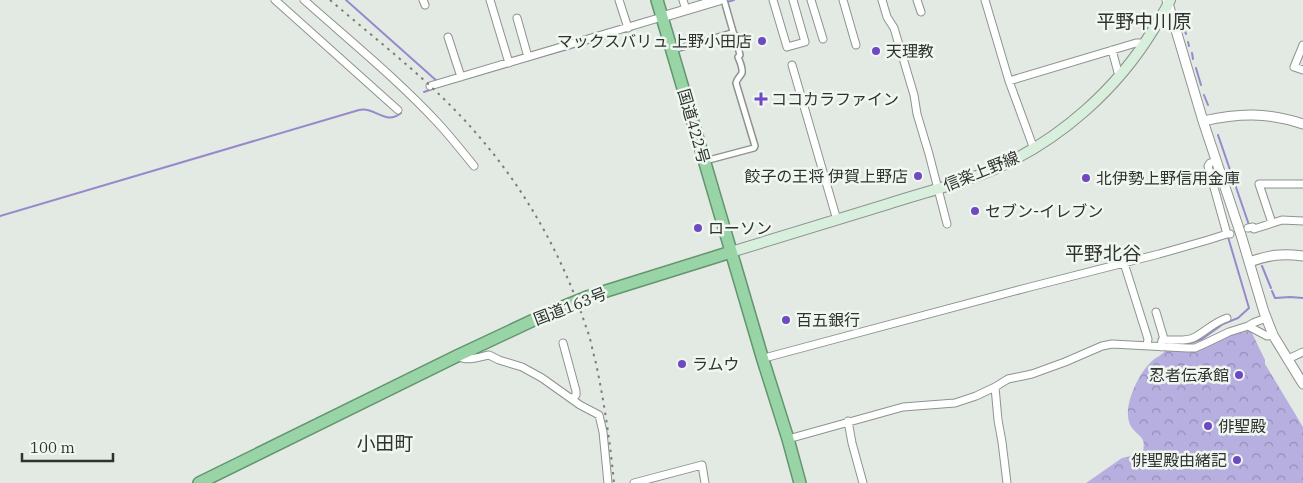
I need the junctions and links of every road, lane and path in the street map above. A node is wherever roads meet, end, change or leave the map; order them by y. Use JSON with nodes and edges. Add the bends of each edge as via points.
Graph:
{"nodes":[{"id":1,"x":275,"y":0,"type":"edge"},
{"id":2,"x":304,"y":0,"type":"edge"},
{"id":3,"x":490,"y":0,"type":"edge"},
{"id":4,"x":619,"y":0,"type":"edge"},
{"id":5,"x":657,"y":0,"type":"edge"},
{"id":6,"x":683,"y":0,"type":"edge"},
{"id":7,"x":719,"y":0,"type":"edge"},
{"id":8,"x":724,"y":0,"type":"edge"},
{"id":9,"x":773,"y":0,"type":"edge"},
{"id":10,"x":793,"y":0,"type":"edge"},
{"id":11,"x":811,"y":0,"type":"edge"},
{"id":12,"x":842,"y":0,"type":"edge"},
{"id":13,"x":882,"y":0,"type":"edge"},
{"id":14,"x":917,"y":0,"type":"edge"},
{"id":15,"x":985,"y":0,"type":"edge"},
{"id":16,"x":1168,"y":2,"type":"edge"},
{"id":17,"x":686,"y":10,"type":"junction"},
{"id":18,"x":920,"y":12,"type":"dead end"},
{"id":19,"x":662,"y":17,"type":"junction"},
{"id":20,"x":517,"y":18,"type":"dead end"},
{"id":21,"x":628,"y":28,"type":"junction"},
{"id":22,"x":734,"y":35,"type":"junction"},
{"id":23,"x":448,"y":37,"type":"dead end"},
{"id":24,"x":823,"y":39,"type":"dead end"},
{"id":25,"x":1145,"y":43,"type":"junction"},
{"id":26,"x":856,"y":45,"type":"dead end"},
{"id":27,"x":1303,"y":45,"type":"edge"},
{"id":28,"x":672,"y":50,"type":"junction"},
{"id":29,"x":1112,"y":50,"type":"junction"},
{"id":30,"x":528,"y":57,"type":"junction"},
{"id":31,"x":509,"y":63,"type":"junction"},
{"id":32,"x":792,"y":65,"type":"dead end"},
{"id":33,"x":1303,"y":70,"type":"edge"},
{"id":34,"x":1119,"y":76,"type":"junction"},
{"id":35,"x":461,"y":77,"type":"junction"},
{"id":36,"x":1009,"y":80,"type":"junction"},
{"id":37,"x":436,"y":84,"type":"dead end"},
{"id":38,"x":398,"y":110,"type":"dead end"},
{"id":39,"x":1203,"y":121,"type":"junction"},
{"id":40,"x":1303,"y":124,"type":"edge"},
{"id":41,"x":1034,"y":149,"type":"junction"},
{"id":42,"x":705,"y":161,"type":"junction"},
{"id":43,"x":1216,"y":161,"type":"junction"},
{"id":44,"x":474,"y":166,"type":"dead end"},
{"id":45,"x":1303,"y":184,"type":"edge"},
{"id":46,"x":938,"y":188,"type":"junction"},
{"id":47,"x":837,"y":220,"type":"junction"},
{"id":48,"x":1303,"y":220,"type":"edge"},
{"id":49,"x":1272,"y":223,"type":"junction"},
{"id":50,"x":947,"y":224,"type":"dead end"},
{"id":51,"x":1248,"y":228,"type":"dead end"},
{"id":52,"x":731,"y":252,"type":"junction"},
{"id":53,"x":1303,"y":256,"type":"edge"},
{"id":54,"x":1249,"y":262,"type":"junction"},
{"id":55,"x":1124,"y":263,"type":"junction"},
{"id":56,"x":1156,"y":312,"type":"dead end"},
{"id":57,"x":1227,"y":318,"type":"dead end"},
{"id":58,"x":1266,"y":318,"type":"junction"},
{"id":59,"x":1248,"y":326,"type":"junction"},
{"id":60,"x":1273,"y":335,"type":"junction"},
{"id":61,"x":563,"y":343,"type":"dead end"},
{"id":62,"x":1163,"y":343,"type":"junction"},
{"id":63,"x":1147,"y":345,"type":"junction"},
{"id":64,"x":1303,"y":352,"type":"edge"},
{"id":65,"x":457,"y":356,"type":"junction"},
{"id":66,"x":1288,"y":359,"type":"junction"},
{"id":67,"x":763,"y":360,"type":"junction"},
{"id":68,"x":1303,"y":384,"type":"edge"},
{"id":69,"x":995,"y":387,"type":"junction"},
{"id":70,"x":572,"y":399,"type":"junction"},
{"id":71,"x":848,"y":422,"type":"junction"},
{"id":72,"x":788,"y":439,"type":"junction"},
{"id":73,"x":199,"y":483,"type":"edge"},
{"id":74,"x":608,"y":483,"type":"edge"},
{"id":75,"x":634,"y":483,"type":"edge"},
{"id":76,"x":705,"y":483,"type":"edge"},
{"id":77,"x":800,"y":483,"type":"edge"},
{"id":78,"x":863,"y":483,"type":"edge"},
{"id":79,"x":1007,"y":483,"type":"edge"}],
"edges":[{"from":1,"to":38,"type":"street"},
{"from":2,"to":44,"type":"street","via":[[419,104]]},
{"from":3,"to":31,"type":"street"},
{"from":4,"to":21,"type":"street"},
{"from":5,"to":19,"type":"highway","name":"国道422号"},
{"from":6,"to":17,"type":"street"},
{"from":7,"to":17,"type":"street"},
{"from":8,"to":22,"type":"street"},
{"from":9,"to":10,"type":"street","via":[[787,47],[805,42]]},
{"from":11,"to":24,"type":"street"},
{"from":12,"to":26,"type":"street"},
{"from":13,"to":46,"type":"street","via":[[909,78]]},
{"from":14,"to":18,"type":"street"},
{"from":15,"to":36,"type":"street"},
{"from":16,"to":25,"type":"main road","name":"信楽上野線"},
{"from":16,"to":39,"type":"street"},
{"from":17,"to":19,"type":"street"},
{"from":19,"to":21,"type":"street"},
{"from":19,"to":28,"type":"highway","name":"国道422号"},
{"from":20,"to":30,"type":"street"},
{"from":21,"to":30,"type":"street"},
{"from":22,"to":28,"type":"street"},
{"from":22,"to":42,"type":"street","via":[[742,70],[736,83],[755,146]]},
{"from":23,"to":35,"type":"street"},
{"from":25,"to":29,"type":"street"},
{"from":25,"to":34,"type":"main road","name":"信楽上野線"},
{"from":27,"to":33,"type":"street","via":[[1294,67]]},
{"from":28,"to":42,"type":"highway","name":"国道422号"},
{"from":29,"to":34,"type":"street"},
{"from":29,"to":36,"type":"street"},
{"from":30,"to":31,"type":"street"},
{"from":31,"to":35,"type":"street"},
{"from":32,"to":47,"type":"street"},
{"from":34,"to":41,"type":"main road","name":"信楽上野線","via":[[1086,110]]},
{"from":35,"to":37,"type":"street"},
{"from":36,"to":41,"type":"street"},
{"from":39,"to":40,"type":"street","via":[[1228,115],[1259,115]]},
{"from":39,"to":43,"type":"street"},
{"from":41,"to":46,"type":"main road","name":"信楽上野線","via":[[1000,167]]},
{"from":42,"to":52,"type":"highway","name":"国道422号"},
{"from":43,"to":54,"type":"street"},
{"from":43,"to":55,"type":"street","via":[[1208,166],[1227,234]]},
{"from":45,"to":49,"type":"street","via":[[1258,184]]},
{"from":46,"to":47,"type":"main road","name":"信楽上野線"},
{"from":46,"to":50,"type":"street"},
{"from":47,"to":52,"type":"main road","name":"信楽上野線"},
{"from":48,"to":49,"type":"street"},
{"from":49,"to":51,"type":"street"},
{"from":52,"to":65,"type":"highway","name":"国道163号","bridge":true,"via":[[588,297]]},
{"from":52,"to":67,"type":"highway"},
{"from":53,"to":54,"type":"street","via":[[1286,254]]},
{"from":54,"to":58,"type":"street"},
{"from":55,"to":63,"type":"street","via":[[1148,339]]},
{"from":55,"to":67,"type":"street"},
{"from":56,"to":62,"type":"street"},
{"from":57,"to":62,"type":"street","via":[[1193,338]]},
{"from":58,"to":59,"type":"street"},
{"from":58,"to":60,"type":"street"},
{"from":59,"to":60,"type":"street","via":[[1267,336]]},
{"from":59,"to":62,"type":"street","via":[[1194,348]]},
{"from":60,"to":66,"type":"street"},
{"from":61,"to":70,"type":"street","via":[[576,391]]},
{"from":62,"to":63,"type":"street"},
{"from":63,"to":69,"type":"street","via":[[1118,343],[1102,346],[1032,374],[1008,379]]},
{"from":64,"to":66,"type":"street"},
{"from":65,"to":70,"type":"street","via":[[472,358],[489,354],[542,378]]},
{"from":65,"to":73,"type":"highway","name":"国道163号"},
{"from":66,"to":68,"type":"street"},
{"from":67,"to":72,"type":"highway"},
{"from":69,"to":71,"type":"street","via":[[955,403],[903,407]]},
{"from":69,"to":79,"type":"street"},
{"from":70,"to":74,"type":"street","via":[[599,415]]},
{"from":71,"to":72,"type":"street"},
{"from":71,"to":78,"type":"street"},
{"from":72,"to":77,"type":"highway"},
{"from":75,"to":76,"type":"street","via":[[702,465]]}]}
